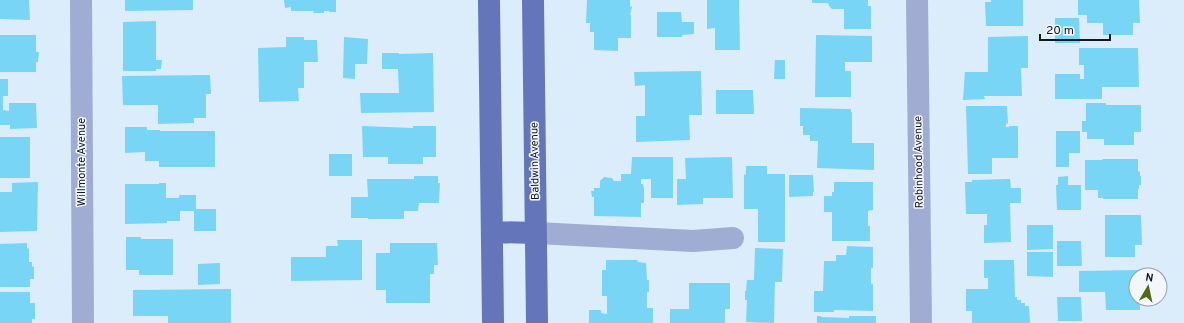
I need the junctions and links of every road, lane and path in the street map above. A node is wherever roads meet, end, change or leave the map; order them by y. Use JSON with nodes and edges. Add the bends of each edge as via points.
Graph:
{"nodes":[{"id":1,"x":81,"y":0,"type":"edge"},
{"id":2,"x":489,"y":0,"type":"edge"},
{"id":3,"x":533,"y":0,"type":"edge"},
{"id":4,"x":917,"y":0,"type":"edge"},
{"id":5,"x":492,"y":232,"type":"junction"},
{"id":6,"x":536,"y":233,"type":"junction"},
{"id":7,"x":733,"y":238,"type":"dead end"},
{"id":8,"x":83,"y":323,"type":"edge"},
{"id":9,"x":493,"y":323,"type":"edge"},
{"id":10,"x":537,"y":323,"type":"edge"},
{"id":11,"x":921,"y":323,"type":"edge"}],
"edges":[{"from":1,"to":8,"type":"street","name":"Willmonte Avenue"},
{"from":2,"to":5,"type":"main road"},
{"from":3,"to":6,"type":"main road","name":"Baldwin Avenue"},
{"from":4,"to":11,"type":"street","name":"Robinhood Avenue"},
{"from":5,"to":6,"type":"main road"},
{"from":5,"to":9,"type":"main road"},
{"from":6,"to":7,"type":"street","via":[[693,241]]},
{"from":6,"to":10,"type":"main road","name":"Baldwin Avenue"}]}
